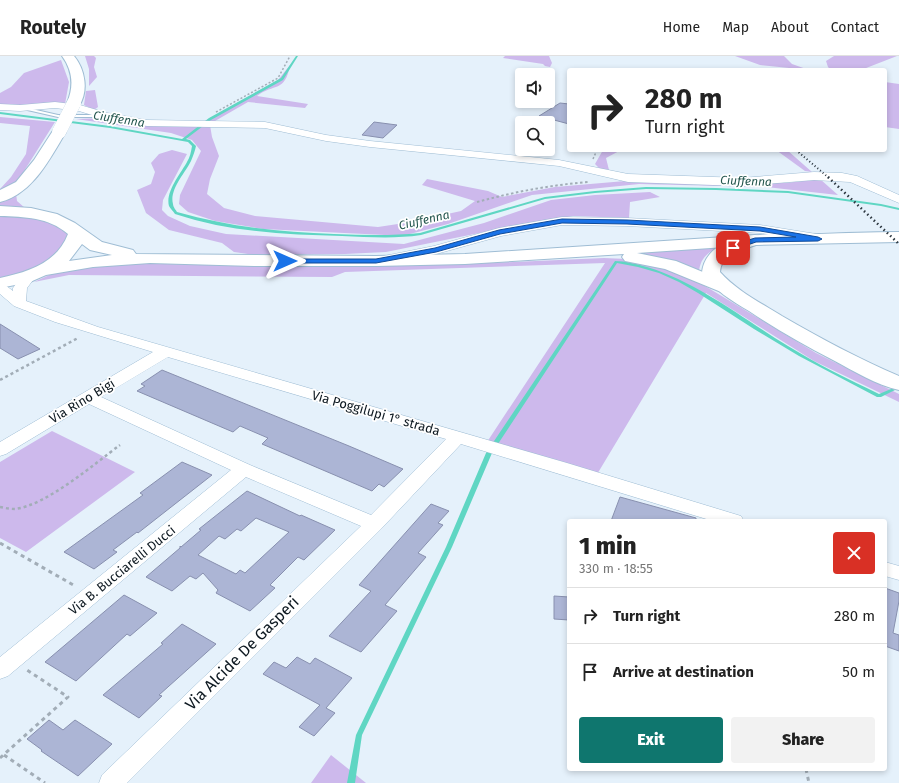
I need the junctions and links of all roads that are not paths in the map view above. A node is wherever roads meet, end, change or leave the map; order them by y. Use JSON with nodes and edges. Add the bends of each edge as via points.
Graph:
{"nodes":[{"id":1,"x":68,"y":56,"type":"edge"},
{"id":2,"x":0,"y":108,"type":"edge"},
{"id":3,"x":21,"y":185,"type":"junction"},
{"id":4,"x":0,"y":197,"type":"edge"},
{"id":5,"x":899,"y":198,"type":"edge"},
{"id":6,"x":0,"y":211,"type":"edge"},
{"id":7,"x":46,"y":215,"type":"junction"},
{"id":8,"x":77,"y":233,"type":"junction"},
{"id":9,"x":899,"y":237,"type":"edge"},
{"id":10,"x":818,"y":239,"type":"junction"},
{"id":11,"x":755,"y":240,"type":"junction"},
{"id":12,"x":576,"y":252,"type":"junction"},
{"id":13,"x":150,"y":258,"type":"junction"},
{"id":14,"x":376,"y":261,"type":"junction"},
{"id":15,"x":46,"y":270,"type":"junction"},
{"id":16,"x":29,"y":276,"type":"junction"},
{"id":17,"x":0,"y":283,"type":"edge"},
{"id":18,"x":0,"y":288,"type":"edge"},
{"id":19,"x":726,"y":288,"type":"junction"},
{"id":20,"x":19,"y":303,"type":"junction"},
{"id":21,"x":165,"y":352,"type":"junction"},
{"id":22,"x":899,"y":384,"type":"edge"},
{"id":23,"x":88,"y":397,"type":"junction"},
{"id":24,"x":458,"y":437,"type":"junction"},
{"id":25,"x":0,"y":450,"type":"edge"},
{"id":26,"x":244,"y":469,"type":"junction"},
{"id":27,"x":727,"y":519,"type":"edge"},
{"id":28,"x":374,"y":524,"type":"junction"},
{"id":29,"x":887,"y":569,"type":"edge"},
{"id":30,"x":899,"y":573,"type":"edge"},
{"id":31,"x":6,"y":666,"type":"edge"},
{"id":32,"x":110,"y":783,"type":"edge"}],
"edges":[{"from":1,"to":3,"type":"main road","bridge":true,"via":[[76,66],[78,74],[78,90],[74,103],[40,162]]},
{"from":2,"to":5,"type":"street","via":[[55,105],[147,123],[265,125],[370,144],[559,163],[628,178],[742,182],[814,176],[842,177]]},
{"from":3,"to":4,"type":"main road"},
{"from":3,"to":7,"type":"main road","via":[[22,198]]},
{"from":6,"to":7,"type":"main road"},
{"from":7,"to":8,"type":"main road","via":[[61,220]]},
{"from":8,"to":13,"type":"main road","via":[[96,246]]},
{"from":8,"to":15,"type":"main road","via":[[70,249]]},
{"from":9,"to":10,"type":"main road"},
{"from":10,"to":11,"type":"main road"},
{"from":10,"to":14,"type":"street","via":[[760,229],[562,221],[499,232],[436,250]]},
{"from":11,"to":12,"type":"main road"},
{"from":11,"to":19,"type":"main road","via":[[721,253],[714,259],[710,266],[711,273]]},
{"from":12,"to":14,"type":"main road","via":[[465,259]]},
{"from":12,"to":19,"type":"main road","via":[[626,256],[670,265]]},
{"from":13,"to":14,"type":"main road"},
{"from":13,"to":15,"type":"main road","via":[[93,262]]},
{"from":15,"to":16,"type":"main road"},
{"from":16,"to":17,"type":"main road"},
{"from":16,"to":20,"type":"street","via":[[20,288]]},
{"from":18,"to":20,"type":"street","name":"Via Poggilupi 1° strada"},
{"from":19,"to":22,"type":"main road","via":[[817,344]]},
{"from":20,"to":21,"type":"street","name":"Via Poggilupi 1° strada","via":[[60,320]]},
{"from":21,"to":23,"type":"street","name":"Via Rino Bigi"},
{"from":21,"to":24,"type":"street","name":"Via Poggilupi 1° strada"},
{"from":23,"to":25,"type":"street","name":"Via Rino Bigi"},
{"from":23,"to":26,"type":"street"},
{"from":24,"to":27,"type":"street","name":"Via Poggilupi 1° strada"},
{"from":24,"to":28,"type":"street","name":"Via Alcide De Gasperi"},
{"from":26,"to":28,"type":"street"},
{"from":26,"to":31,"type":"street","name":"Via B. Bucciarelli Ducci"},
{"from":28,"to":32,"type":"street","name":"Via Alcide De Gasperi"},
{"from":29,"to":30,"type":"street"}]}
